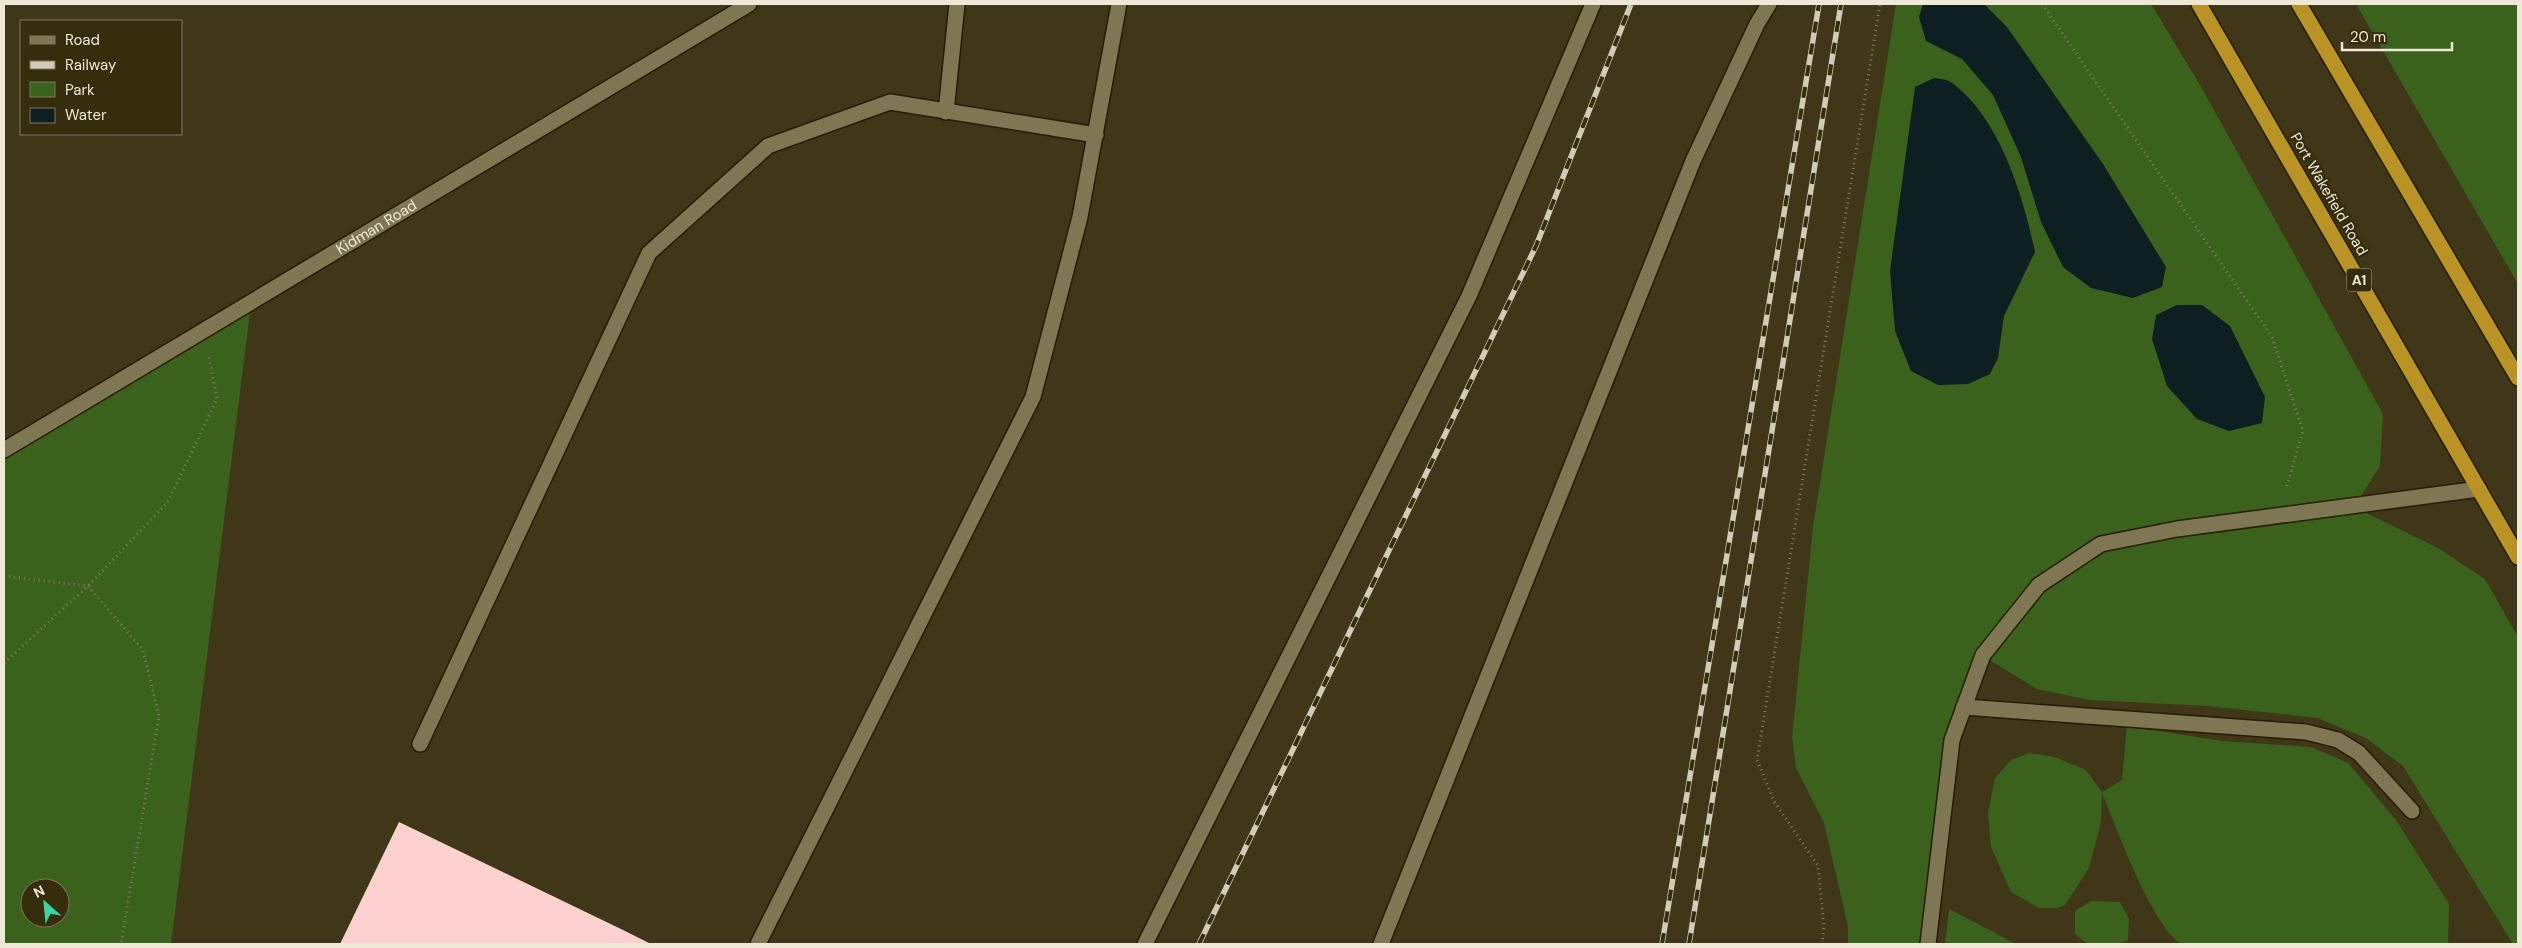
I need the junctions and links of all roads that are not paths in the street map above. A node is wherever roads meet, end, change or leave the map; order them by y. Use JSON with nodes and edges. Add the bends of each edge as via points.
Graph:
{"nodes":[{"id":1,"x":749,"y":4,"type":"edge"},
{"id":2,"x":957,"y":4,"type":"edge"},
{"id":3,"x":1119,"y":4,"type":"edge"},
{"id":4,"x":1593,"y":4,"type":"edge"},
{"id":5,"x":1769,"y":4,"type":"edge"},
{"id":6,"x":2199,"y":4,"type":"edge"},
{"id":7,"x":2299,"y":4,"type":"edge"},
{"id":8,"x":946,"y":112,"type":"junction"},
{"id":9,"x":1096,"y":135,"type":"junction"},
{"id":10,"x":2518,"y":378,"type":"edge"},
{"id":11,"x":4,"y":450,"type":"edge"},
{"id":12,"x":2479,"y":489,"type":"junction"},
{"id":13,"x":2518,"y":557,"type":"edge"},
{"id":14,"x":1964,"y":707,"type":"junction"},
{"id":15,"x":420,"y":744,"type":"dead end"},
{"id":16,"x":2412,"y":811,"type":"dead end"},
{"id":17,"x":758,"y":944,"type":"edge"},
{"id":18,"x":1145,"y":944,"type":"edge"},
{"id":19,"x":1381,"y":944,"type":"edge"},
{"id":20,"x":1928,"y":944,"type":"edge"}],
"edges":[{"from":1,"to":11,"type":"street","name":"Kidman Road"},
{"from":2,"to":8,"type":"street"},
{"from":3,"to":9,"type":"street"},
{"from":4,"to":18,"type":"street","via":[[1469,296]]},
{"from":5,"to":19,"type":"street","via":[[1693,161]]},
{"from":6,"to":12,"type":"highway","name":"Port Wakefield Road","number":"A1"},
{"from":7,"to":10,"type":"highway"},
{"from":8,"to":9,"type":"street"},
{"from":8,"to":15,"type":"street","via":[[890,102],[768,146],[649,253]]},
{"from":9,"to":17,"type":"street","via":[[1080,217],[1033,397]]},
{"from":12,"to":13,"type":"highway","name":"Port Wakefield Road","number":"A1"},
{"from":12,"to":14,"type":"street","via":[[2177,529],[2101,544],[2039,585],[1983,655]]},
{"from":14,"to":16,"type":"street","via":[[2306,732],[2338,740],[2360,753]]},
{"from":14,"to":20,"type":"street","via":[[1952,740]]}]}
